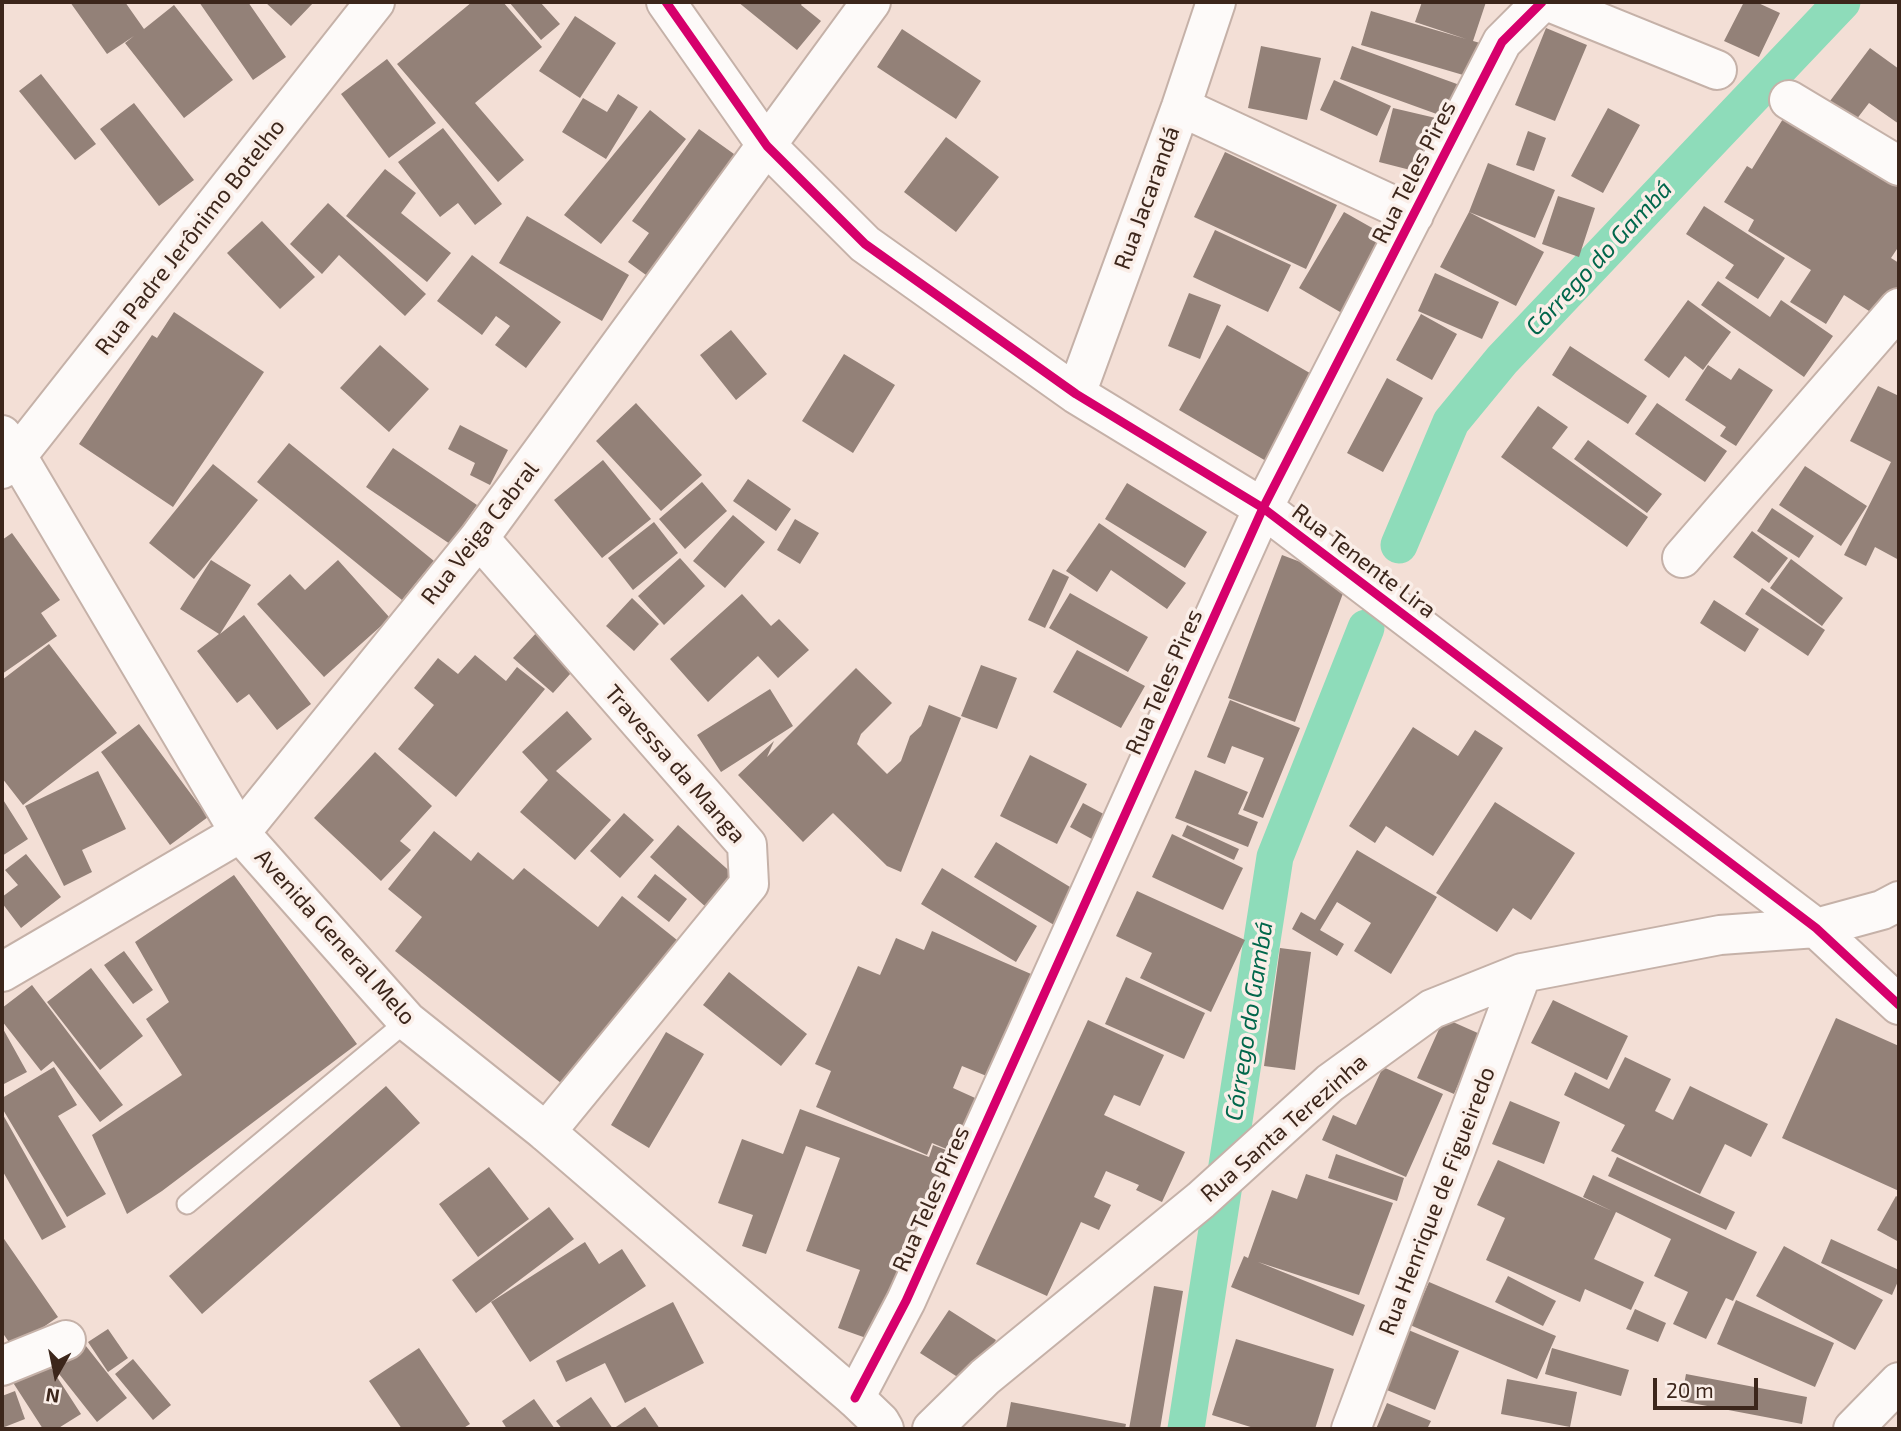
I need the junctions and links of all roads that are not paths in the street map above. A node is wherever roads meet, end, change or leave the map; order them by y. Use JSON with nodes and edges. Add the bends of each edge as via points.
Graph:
{"nodes":[{"id":1,"x":375,"y":2,"type":"edge"},
{"id":2,"x":666,"y":2,"type":"edge"},
{"id":3,"x":871,"y":2,"type":"edge"},
{"id":4,"x":1216,"y":2,"type":"edge"},
{"id":5,"x":1542,"y":2,"type":"edge"},
{"id":6,"x":1549,"y":2,"type":"edge"},
{"id":7,"x":1717,"y":69,"type":"dead end"},
{"id":8,"x":1789,"y":100,"type":"dead end"},
{"id":9,"x":1181,"y":107,"type":"junction"},
{"id":10,"x":767,"y":146,"type":"junction"},
{"id":11,"x":1899,"y":166,"type":"edge"},
{"id":12,"x":1414,"y":215,"type":"junction"},
{"id":13,"x":1899,"y":308,"type":"edge"},
{"id":14,"x":1076,"y":394,"type":"junction"},
{"id":15,"x":7,"y":453,"type":"edge"},
{"id":16,"x":1263,"y":508,"type":"junction"},
{"id":17,"x":480,"y":538,"type":"junction"},
{"id":18,"x":1682,"y":558,"type":"dead end"},
{"id":19,"x":240,"y":833,"type":"junction"},
{"id":20,"x":1899,"y":901,"type":"edge"},
{"id":21,"x":1816,"y":928,"type":"junction"},
{"id":22,"x":2,"y":972,"type":"edge"},
{"id":23,"x":1522,"y":973,"type":"junction"},
{"id":24,"x":1899,"y":1004,"type":"edge"},
{"id":25,"x":407,"y":1021,"type":"junction"},
{"id":26,"x":547,"y":1132,"type":"junction"},
{"id":27,"x":187,"y":1204,"type":"dead end"},
{"id":28,"x":66,"y":1340,"type":"dead end"},
{"id":29,"x":2,"y":1366,"type":"edge"},
{"id":30,"x":1899,"y":1382,"type":"edge"},
{"id":31,"x":881,"y":1419,"type":"edge"},
{"id":32,"x":932,"y":1429,"type":"edge"},
{"id":33,"x":1351,"y":1429,"type":"edge"},
{"id":34,"x":1853,"y":1429,"type":"edge"}],
"edges":[{"from":1,"to":15,"type":"street","name":"Rua Padre Jerônimo Botelho"},
{"from":2,"to":10,"type":"street","name":"Rua Tenente Lira"},
{"from":3,"to":10,"type":"street","name":"Rua Veiga Cabral"},
{"from":4,"to":9,"type":"street","name":"Rua Jacarandá"},
{"from":5,"to":12,"type":"street","name":"Rua Teles Pires","via":[[1502,43]]},
{"from":6,"to":7,"type":"street"},
{"from":8,"to":11,"type":"street"},
{"from":9,"to":12,"type":"street"},
{"from":9,"to":14,"type":"street","name":"Rua Jacarandá"},
{"from":10,"to":14,"type":"street","name":"Rua Tenente Lira","via":[[865,244]]},
{"from":10,"to":17,"type":"street","name":"Rua Veiga Cabral"},
{"from":12,"to":16,"type":"street","name":"Rua Teles Pires"},
{"from":13,"to":18,"type":"street"},
{"from":14,"to":16,"type":"street","name":"Rua Tenente Lira"},
{"from":15,"to":19,"type":"street","name":"Avenida General Melo"},
{"from":16,"to":21,"type":"street","name":"Rua Tenente Lira"},
{"from":16,"to":31,"type":"street","name":"Rua Teles Pires","via":[[906,1301]]},
{"from":17,"to":19,"type":"street","name":"Rua Veiga Cabral"},
{"from":17,"to":26,"type":"street","name":"Travessa da Manga","via":[[747,845],[748,884]]},
{"from":19,"to":22,"type":"street","name":"Rua Veiga Cabral"},
{"from":19,"to":25,"type":"street","name":"Avenida General Melo"},
{"from":20,"to":21,"type":"street","name":"Rua Santa Terezinha"},
{"from":21,"to":23,"type":"street","name":"Rua Santa Terezinha","via":[[1720,935]]},
{"from":21,"to":24,"type":"street","name":"Rua Tenente Lira"},
{"from":23,"to":32,"type":"street","name":"Rua Santa Terezinha","via":[[1432,1009],[1330,1083],[1202,1200],[985,1377]]},
{"from":23,"to":33,"type":"street","name":"Rua Henrique de Figueiredo"},
{"from":25,"to":26,"type":"street","name":"Avenida General Melo"},
{"from":25,"to":27,"type":"lane"},
{"from":26,"to":31,"type":"street","name":"Avenida General Melo"},
{"from":28,"to":29,"type":"street"},
{"from":30,"to":34,"type":"street"}]}
